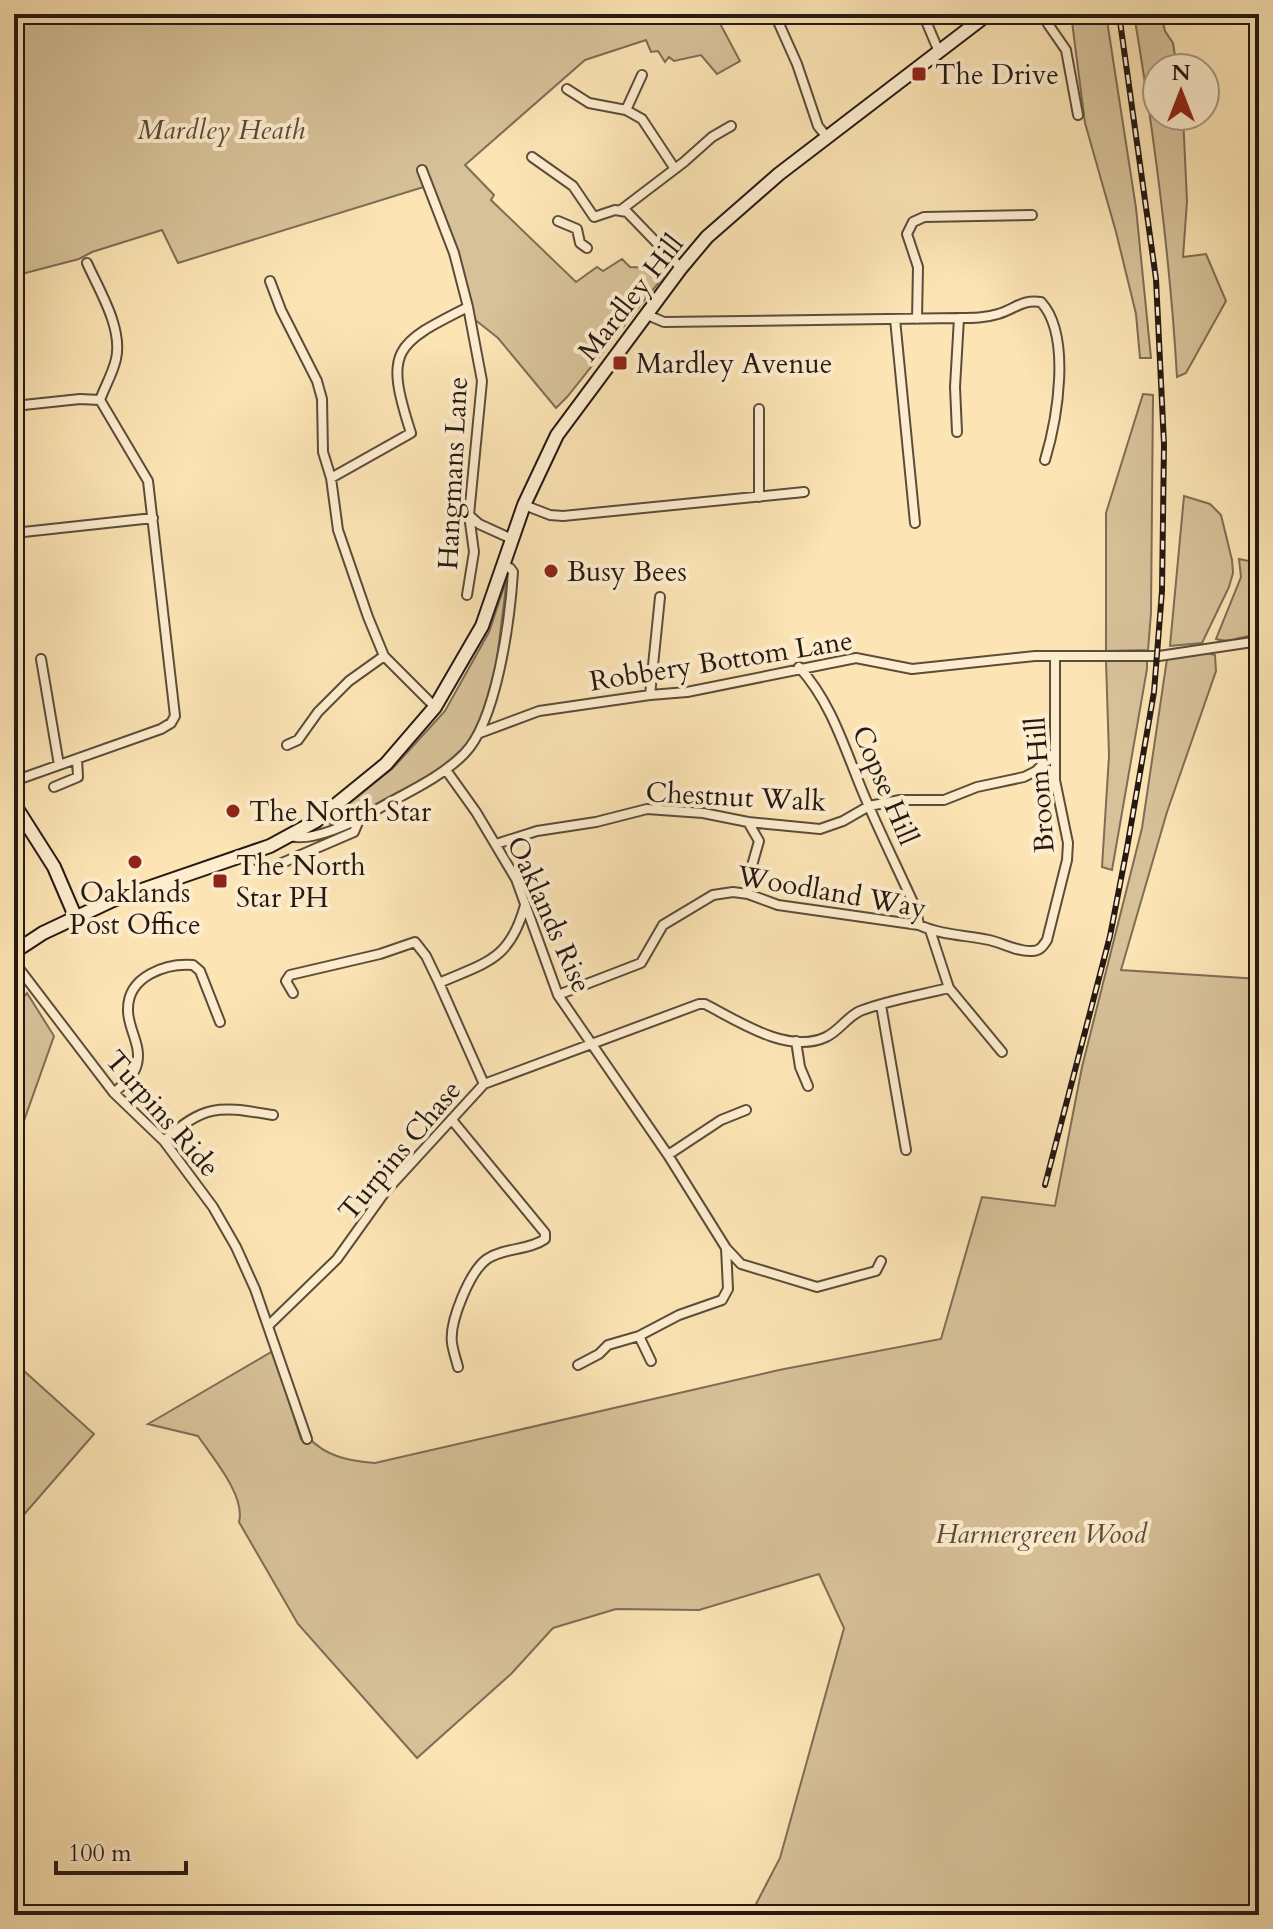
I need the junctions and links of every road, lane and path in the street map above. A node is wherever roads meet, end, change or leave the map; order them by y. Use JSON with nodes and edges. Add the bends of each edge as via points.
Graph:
{"nodes":[{"id":1,"x":770,"y":14,"type":"edge"},
{"id":2,"x":923,"y":14,"type":"edge"},
{"id":3,"x":988,"y":14,"type":"edge"},
{"id":4,"x":1044,"y":14,"type":"edge"},
{"id":5,"x":939,"y":52,"type":"junction"},
{"id":6,"x":642,"y":75,"type":"dead end"},
{"id":7,"x":567,"y":89,"type":"dead end"},
{"id":8,"x":626,"y":110,"type":"junction"},
{"id":9,"x":1078,"y":115,"type":"dead end"},
{"id":10,"x":731,"y":126,"type":"dead end"},
{"id":11,"x":826,"y":136,"type":"junction"},
{"id":12,"x":532,"y":157,"type":"dead end"},
{"id":13,"x":675,"y":169,"type":"junction"},
{"id":14,"x":422,"y":170,"type":"dead end"},
{"id":15,"x":621,"y":210,"type":"junction"},
{"id":16,"x":1032,"y":215,"type":"dead end"},
{"id":17,"x":594,"y":217,"type":"junction"},
{"id":18,"x":558,"y":221,"type":"dead end"},
{"id":19,"x":577,"y":229,"type":"junction"},
{"id":20,"x":587,"y":248,"type":"dead end"},
{"id":21,"x":87,"y":263,"type":"dead end"},
{"id":22,"x":681,"y":268,"type":"junction"},
{"id":23,"x":270,"y":281,"type":"dead end"},
{"id":24,"x":468,"y":307,"type":"junction"},
{"id":25,"x":645,"y":314,"type":"junction"},
{"id":26,"x":959,"y":318,"type":"junction"},
{"id":27,"x":895,"y":319,"type":"junction"},
{"id":28,"x":917,"y":319,"type":"junction"},
{"id":29,"x":100,"y":400,"type":"junction"},
{"id":30,"x":14,"y":406,"type":"edge"},
{"id":31,"x":759,"y":409,"type":"dead end"},
{"id":32,"x":957,"y":432,"type":"dead end"},
{"id":33,"x":1045,"y":460,"type":"dead end"},
{"id":34,"x":331,"y":478,"type":"junction"},
{"id":35,"x":804,"y":492,"type":"dead end"},
{"id":36,"x":759,"y":497,"type":"junction"},
{"id":37,"x":524,"y":505,"type":"junction"},
{"id":38,"x":469,"y":515,"type":"junction"},
{"id":39,"x":153,"y":518,"type":"junction"},
{"id":40,"x":915,"y":523,"type":"dead end"},
{"id":41,"x":14,"y":533,"type":"edge"},
{"id":42,"x":512,"y":539,"type":"junction"},
{"id":43,"x":504,"y":565,"type":"junction"},
{"id":44,"x":467,"y":595,"type":"dead end"},
{"id":45,"x":660,"y":597,"type":"dead end"},
{"id":46,"x":1259,"y":641,"type":"edge"},
{"id":47,"x":384,"y":656,"type":"junction"},
{"id":48,"x":1055,"y":657,"type":"junction"},
{"id":49,"x":41,"y":659,"type":"dead end"},
{"id":50,"x":799,"y":667,"type":"junction"},
{"id":51,"x":650,"y":695,"type":"junction"},
{"id":52,"x":435,"y":707,"type":"junction"},
{"id":53,"x":480,"y":733,"type":"junction"},
{"id":54,"x":287,"y":745,"type":"dead end"},
{"id":55,"x":1054,"y":753,"type":"junction"},
{"id":56,"x":77,"y":759,"type":"junction"},
{"id":57,"x":59,"y":765,"type":"junction"},
{"id":58,"x":446,"y":770,"type":"junction"},
{"id":59,"x":14,"y":781,"type":"edge"},
{"id":60,"x":54,"y":787,"type":"dead end"},
{"id":61,"x":14,"y":804,"type":"edge"},
{"id":62,"x":869,"y":806,"type":"junction"},
{"id":63,"x":359,"y":820,"type":"junction"},
{"id":64,"x":316,"y":821,"type":"junction"},
{"id":65,"x":748,"y":822,"type":"junction"},
{"id":66,"x":776,"y":825,"type":"junction"},
{"id":67,"x":325,"y":832,"type":"junction"},
{"id":68,"x":289,"y":836,"type":"junction"},
{"id":69,"x":759,"y":841,"type":"junction"},
{"id":70,"x":496,"y":844,"type":"junction"},
{"id":71,"x":246,"y":856,"type":"junction"},
{"id":72,"x":748,"y":894,"type":"junction"},
{"id":73,"x":525,"y":904,"type":"junction"},
{"id":74,"x":75,"y":916,"type":"junction"},
{"id":75,"x":919,"y":925,"type":"junction"},
{"id":76,"x":930,"y":930,"type":"junction"},
{"id":77,"x":14,"y":952,"type":"edge"},
{"id":78,"x":1035,"y":952,"type":"joint"},
{"id":79,"x":14,"y":962,"type":"edge"},
{"id":80,"x":439,"y":983,"type":"junction"},
{"id":81,"x":949,"y":988,"type":"junction"},
{"id":82,"x":293,"y":993,"type":"dead end"},
{"id":83,"x":558,"y":995,"type":"junction"},
{"id":84,"x":881,"y":1005,"type":"junction"},
{"id":85,"x":220,"y":1022,"type":"dead end"},
{"id":86,"x":796,"y":1041,"type":"junction"},
{"id":87,"x":591,"y":1043,"type":"junction"},
{"id":88,"x":1002,"y":1052,"type":"dead end"},
{"id":89,"x":484,"y":1084,"type":"junction"},
{"id":90,"x":808,"y":1086,"type":"dead end"},
{"id":91,"x":114,"y":1093,"type":"junction"},
{"id":92,"x":746,"y":1110,"type":"dead end"},
{"id":93,"x":273,"y":1115,"type":"dead end"},
{"id":94,"x":452,"y":1120,"type":"junction"},
{"id":95,"x":164,"y":1141,"type":"junction"},
{"id":96,"x":906,"y":1150,"type":"dead end"},
{"id":97,"x":668,"y":1155,"type":"junction"},
{"id":98,"x":726,"y":1248,"type":"junction"},
{"id":99,"x":881,"y":1261,"type":"dead end"},
{"id":100,"x":268,"y":1326,"type":"junction"},
{"id":101,"x":639,"y":1336,"type":"junction"},
{"id":102,"x":651,"y":1361,"type":"dead end"},
{"id":103,"x":578,"y":1365,"type":"dead end"},
{"id":104,"x":458,"y":1367,"type":"dead end"},
{"id":105,"x":307,"y":1439,"type":"dead end"}],
"edges":[{"from":1,"to":11,"type":"street","via":[[776,17]]},
{"from":2,"to":5,"type":"street"},
{"from":3,"to":5,"type":"main road","name":"Mardley Hill"},
{"from":4,"to":9,"type":"street","via":[[1066,50]]},
{"from":5,"to":11,"type":"main road","name":"Mardley Hill"},
{"from":6,"to":8,"type":"street"},
{"from":7,"to":8,"type":"street","via":[[589,103]]},
{"from":8,"to":13,"type":"street","via":[[648,126]]},
{"from":10,"to":13,"type":"street"},
{"from":11,"to":22,"type":"main road","name":"Mardley Hill","via":[[707,237]]},
{"from":12,"to":17,"type":"street","via":[[573,186]]},
{"from":13,"to":15,"type":"street"},
{"from":14,"to":24,"type":"street","name":"Hangmans Lane"},
{"from":15,"to":17,"type":"street"},
{"from":15,"to":22,"type":"street"},
{"from":16,"to":28,"type":"street","via":[[924,217],[913,222],[907,234],[918,267]]},
{"from":17,"to":19,"type":"street"},
{"from":18,"to":19,"type":"street"},
{"from":19,"to":20,"type":"street"},
{"from":21,"to":29,"type":"street","via":[[117,347]]},
{"from":22,"to":25,"type":"main road","name":"Mardley Hill"},
{"from":23,"to":34,"type":"street","via":[[317,381],[323,452]]},
{"from":24,"to":34,"type":"street","via":[[404,345],[398,358],[399,397],[411,433]]},
{"from":24,"to":38,"type":"street","name":"Hangmans Lane","via":[[482,381]]},
{"from":25,"to":27,"type":"street","via":[[664,322]]},
{"from":25,"to":37,"type":"main road","name":"Mardley Hill","via":[[557,435]]},
{"from":26,"to":28,"type":"street"},
{"from":26,"to":32,"type":"street"},
{"from":26,"to":33,"type":"street","via":[[987,317],[1022,302],[1041,302],[1052,321],[1060,368],[1060,395]]},
{"from":27,"to":28,"type":"street"},
{"from":27,"to":40,"type":"street"},
{"from":29,"to":30,"type":"street"},
{"from":29,"to":39,"type":"street","via":[[148,481]]},
{"from":31,"to":36,"type":"street"},
{"from":34,"to":47,"type":"street","via":[[338,530]]},
{"from":35,"to":36,"type":"street"},
{"from":36,"to":37,"type":"street","via":[[563,516]]},
{"from":37,"to":42,"type":"main road","name":"Mardley Hill"},
{"from":38,"to":42,"type":"street"},
{"from":38,"to":44,"type":"street","name":"Hangmans Lane","via":[[474,552]]},
{"from":39,"to":41,"type":"street"},
{"from":39,"to":56,"type":"street","via":[[175,716],[161,729]]},
{"from":42,"to":43,"type":"main road","name":"Mardley Hill"},
{"from":43,"to":52,"type":"main road","name":"Mardley Hill","via":[[482,626]]},
{"from":43,"to":53,"type":"street","via":[[512,570],[512,582],[498,671]]},
{"from":45,"to":51,"type":"street"},
{"from":46,"to":48,"type":"street","name":"Robbery Bottom Lane","via":[[1159,656]]},
{"from":47,"to":52,"type":"street"},
{"from":47,"to":54,"type":"street","via":[[349,681],[298,740]]},
{"from":48,"to":50,"type":"street","name":"Robbery Bottom Lane","via":[[912,669],[864,657]]},
{"from":48,"to":55,"type":"street","name":"Broom Hill"},
{"from":49,"to":57,"type":"street"},
{"from":50,"to":51,"type":"street","name":"Robbery Bottom Lane"},
{"from":50,"to":62,"type":"street","name":"Copse Hill","via":[[837,724]]},
{"from":51,"to":53,"type":"street","name":"Robbery Bottom Lane","via":[[539,711]]},
{"from":52,"to":64,"type":"main road","name":"Mardley Hill","via":[[386,764]]},
{"from":53,"to":58,"type":"street"},
{"from":55,"to":62,"type":"street","name":"Chestnut Walk","via":[[1032,774],[944,800]]},
{"from":55,"to":78,"type":"street","name":"Broom Hill","via":[[1067,860],[1047,940]]},
{"from":56,"to":57,"type":"street"},
{"from":56,"to":60,"type":"street","via":[[78,777]]},
{"from":57,"to":59,"type":"street"},
{"from":58,"to":63,"type":"street"},
{"from":58,"to":70,"type":"street","name":"Oaklands Rise"},
{"from":61,"to":74,"type":"main road","via":[[54,867]]},
{"from":62,"to":66,"type":"street","name":"Chestnut Walk","via":[[820,829]]},
{"from":62,"to":75,"type":"street","name":"Copse Hill"},
{"from":63,"to":67,"type":"street"},
{"from":63,"to":71,"type":"street","via":[[354,832],[261,872],[251,869]]},
{"from":64,"to":67,"type":"street"},
{"from":64,"to":68,"type":"main road","name":"Mardley Hill"},
{"from":65,"to":66,"type":"street","name":"Chestnut Walk"},
{"from":65,"to":69,"type":"street"},
{"from":65,"to":70,"type":"street","name":"Chestnut Walk","via":[[647,809]]},
{"from":66,"to":69,"type":"street"},
{"from":67,"to":68,"type":"street","via":[[304,839]]},
{"from":68,"to":71,"type":"main road","name":"Mardley Hill"},
{"from":69,"to":72,"type":"street"},
{"from":70,"to":73,"type":"street","name":"Oaklands Rise"},
{"from":71,"to":74,"type":"main road","name":"Mardley Hill"},
{"from":72,"to":75,"type":"street","name":"Woodland Way","via":[[778,905]]},
{"from":72,"to":83,"type":"street","name":"Woodland Way","via":[[713,895],[663,925],[641,963]]},
{"from":73,"to":80,"type":"street","via":[[510,945]]},
{"from":73,"to":83,"type":"street","name":"Oaklands Rise"},
{"from":74,"to":77,"type":"main road","name":"Mardley Hill"},
{"from":75,"to":76,"type":"street","name":"Woodland Way"},
{"from":76,"to":78,"type":"street","name":"Woodland Way"},
{"from":76,"to":81,"type":"street"},
{"from":79,"to":91,"type":"street","name":"Turpins Ride"},
{"from":80,"to":82,"type":"street","via":[[415,942],[290,975],[286,981]]},
{"from":80,"to":89,"type":"street"},
{"from":81,"to":84,"type":"street"},
{"from":81,"to":88,"type":"street"},
{"from":83,"to":87,"type":"street","name":"Oaklands Rise"},
{"from":84,"to":86,"type":"street","via":[[855,1014],[824,1038]]},
{"from":84,"to":96,"type":"street"},
{"from":85,"to":91,"type":"street","via":[[193,965],[168,966],[148,975],[130,996],[127,1010],[137,1064]]},
{"from":86,"to":87,"type":"street","name":"Turpins Chase","via":[[753,1029],[705,1004]]},
{"from":86,"to":90,"type":"street"},
{"from":87,"to":89,"type":"street","name":"Turpins Chase"},
{"from":87,"to":97,"type":"street","name":"Oaklands Rise"},
{"from":89,"to":94,"type":"street","name":"Turpins Chase"},
{"from":91,"to":95,"type":"street","name":"Turpins Ride"},
{"from":92,"to":97,"type":"street"},
{"from":93,"to":95,"type":"street","via":[[213,1110],[186,1122]]},
{"from":94,"to":100,"type":"street","name":"Turpins Chase","via":[[385,1192],[337,1259]]},
{"from":94,"to":104,"type":"street","via":[[545,1233],[537,1245],[487,1259],[472,1273],[451,1340]]},
{"from":95,"to":100,"type":"street","name":"Turpins Ride","via":[[236,1247]]},
{"from":97,"to":98,"type":"street","name":"Oaklands Rise"},
{"from":98,"to":99,"type":"street","via":[[741,1264],[817,1287],[876,1271]]},
{"from":98,"to":101,"type":"street","name":"Oaklands Rise","via":[[728,1289],[722,1300]]},
{"from":100,"to":105,"type":"street","name":"Turpins Ride"},
{"from":101,"to":102,"type":"street"},
{"from":101,"to":103,"type":"street","name":"Oaklands Rise","via":[[608,1345]]}]}
